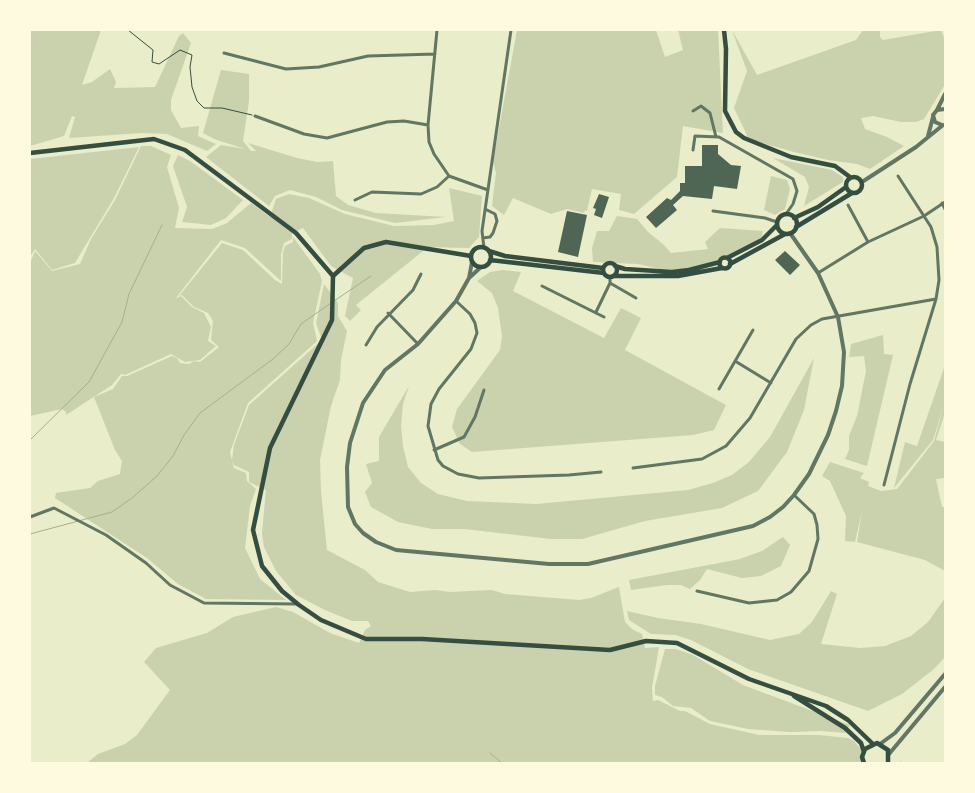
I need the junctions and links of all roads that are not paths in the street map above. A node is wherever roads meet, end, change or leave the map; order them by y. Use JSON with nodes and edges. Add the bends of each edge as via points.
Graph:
{"nodes":[{"id":1,"x":437,"y":30,"type":"edge"},
{"id":2,"x":511,"y":30,"type":"edge"},
{"id":3,"x":724,"y":30,"type":"edge"},
{"id":4,"x":224,"y":53,"type":"dead end"},
{"id":5,"x":435,"y":54,"type":"junction"},
{"id":6,"x":945,"y":94,"type":"edge"},
{"id":7,"x":945,"y":109,"type":"edge"},
{"id":8,"x":937,"y":110,"type":"junction"},
{"id":9,"x":693,"y":111,"type":"dead end"},
{"id":10,"x":255,"y":116,"type":"road end"},
{"id":11,"x":933,"y":117,"type":"junction"},
{"id":12,"x":944,"y":124,"type":"edge"},
{"id":13,"x":428,"y":125,"type":"junction"},
{"id":14,"x":928,"y":136,"type":"junction"},
{"id":15,"x":716,"y":137,"type":"junction"},
{"id":16,"x":693,"y":150,"type":"dead end"},
{"id":17,"x":30,"y":153,"type":"edge"},
{"id":18,"x":449,"y":176,"type":"junction"},
{"id":19,"x":898,"y":176,"type":"dead end"},
{"id":20,"x":850,"y":177,"type":"junction"},
{"id":21,"x":862,"y":182,"type":"junction"},
{"id":22,"x":846,"y":188,"type":"junction"},
{"id":23,"x":488,"y":190,"type":"junction"},
{"id":24,"x":852,"y":193,"type":"junction"},
{"id":25,"x":355,"y":200,"type":"dead end"},
{"id":26,"x":944,"y":202,"type":"edge"},
{"id":27,"x":848,"y":205,"type":"dead end"},
{"id":28,"x":486,"y":209,"type":"junction"},
{"id":29,"x":945,"y":209,"type":"edge"},
{"id":30,"x":714,"y":211,"type":"dead end"},
{"id":31,"x":786,"y":214,"type":"junction"},
{"id":32,"x":924,"y":216,"type":"junction"},
{"id":33,"x":794,"y":218,"type":"junction"},
{"id":34,"x":777,"y":224,"type":"junction"},
{"id":35,"x":796,"y":227,"type":"junction"},
{"id":36,"x":788,"y":233,"type":"junction"},
{"id":37,"x":483,"y":238,"type":"junction"},
{"id":38,"x":868,"y":242,"type":"junction"},
{"id":39,"x":484,"y":248,"type":"junction"},
{"id":40,"x":489,"y":251,"type":"junction"},
{"id":41,"x":471,"y":256,"type":"junction"},
{"id":42,"x":726,"y":258,"type":"junction"},
{"id":43,"x":490,"y":260,"type":"junction"},
{"id":44,"x":472,"y":262,"type":"junction"},
{"id":45,"x":720,"y":262,"type":"junction"},
{"id":46,"x":730,"y":264,"type":"junction"},
{"id":47,"x":615,"y":266,"type":"junction"},
{"id":48,"x":481,"y":267,"type":"junction"},
{"id":49,"x":722,"y":268,"type":"junction"},
{"id":50,"x":604,"y":271,"type":"junction"},
{"id":51,"x":818,"y":273,"type":"junction"},
{"id":52,"x":421,"y":274,"type":"dead end"},
{"id":53,"x":333,"y":276,"type":"junction"},
{"id":54,"x":612,"y":276,"type":"junction"},
{"id":55,"x":469,"y":278,"type":"junction"},
{"id":56,"x":610,"y":283,"type":"junction"},
{"id":57,"x":542,"y":286,"type":"dead end"},
{"id":58,"x":636,"y":298,"type":"dead end"},
{"id":59,"x":936,"y":299,"type":"junction"},
{"id":60,"x":456,"y":301,"type":"junction"},
{"id":61,"x":596,"y":312,"type":"junction"},
{"id":62,"x":388,"y":314,"type":"junction"},
{"id":63,"x":838,"y":317,"type":"junction"},
{"id":64,"x":604,"y":318,"type":"dead end"},
{"id":65,"x":753,"y":330,"type":"dead end"},
{"id":66,"x":418,"y":344,"type":"junction"},
{"id":67,"x":366,"y":345,"type":"dead end"},
{"id":68,"x":735,"y":361,"type":"junction"},
{"id":69,"x":771,"y":383,"type":"junction"},
{"id":70,"x":719,"y":389,"type":"dead end"},
{"id":71,"x":484,"y":390,"type":"dead end"},
{"id":72,"x":434,"y":450,"type":"junction"},
{"id":73,"x":633,"y":468,"type":"dead end"},
{"id":74,"x":600,"y":472,"type":"dead end"},
{"id":75,"x":884,"y":485,"type":"dead end"},
{"id":76,"x":794,"y":495,"type":"junction"},
{"id":77,"x":30,"y":517,"type":"edge"},
{"id":78,"x":696,"y":591,"type":"dead end"},
{"id":79,"x":298,"y":604,"type":"junction"},
{"id":80,"x":945,"y":674,"type":"edge"},
{"id":81,"x":945,"y":686,"type":"edge"},
{"id":82,"x":787,"y":692,"type":"junction"},
{"id":83,"x":873,"y":744,"type":"junction"},
{"id":84,"x":880,"y":744,"type":"junction"},
{"id":85,"x":864,"y":752,"type":"junction"},
{"id":86,"x":889,"y":754,"type":"junction"},
{"id":87,"x":864,"y":763,"type":"edge"},
{"id":88,"x":888,"y":763,"type":"edge"}],
"edges":[{"from":1,"to":5,"type":"street"},
{"from":2,"to":23,"type":"street"},
{"from":3,"to":20,"type":"main road","via":[[725,111],[736,132],[792,157],[835,166]]},
{"from":4,"to":5,"type":"street","via":[[286,69],[319,67],[368,56]]},
{"from":5,"to":13,"type":"street"},
{"from":6,"to":8,"type":"street"},
{"from":7,"to":8,"type":"street"},
{"from":8,"to":11,"type":"street"},
{"from":9,"to":15,"type":"street","via":[[701,106],[710,114]]},
{"from":10,"to":13,"type":"street","via":[[304,134],[327,138],[387,122]]},
{"from":11,"to":12,"type":"street","via":[[936,123]]},
{"from":11,"to":14,"type":"street"},
{"from":12,"to":14,"type":"street"},
{"from":13,"to":18,"type":"street","via":[[434,154]]},
{"from":14,"to":21,"type":"street"},
{"from":15,"to":16,"type":"street","via":[[695,136]]},
{"from":15,"to":31,"type":"street","via":[[793,179],[797,191]]},
{"from":17,"to":53,"type":"main road","via":[[154,139],[185,150],[296,233]]},
{"from":18,"to":23,"type":"street"},
{"from":18,"to":25,"type":"street","via":[[437,187],[421,194],[372,192]]},
{"from":19,"to":32,"type":"street"},
{"from":20,"to":21,"type":"main road","via":[[858,177]]},
{"from":20,"to":22,"type":"main road","via":[[846,180]]},
{"from":21,"to":24,"type":"main road","via":[[861,189]]},
{"from":22,"to":24,"type":"main road"},
{"from":22,"to":33,"type":"main road"},
{"from":23,"to":28,"type":"street"},
{"from":24,"to":35,"type":"main road"},
{"from":26,"to":29,"type":"street"},
{"from":26,"to":32,"type":"street"},
{"from":27,"to":38,"type":"street"},
{"from":28,"to":37,"type":"street"},
{"from":28,"to":37,"type":"street","via":[[494,214],[497,221],[490,237]]},
{"from":30,"to":34,"type":"street","via":[[765,218]]},
{"from":31,"to":33,"type":"main road"},
{"from":31,"to":34,"type":"main road"},
{"from":32,"to":38,"type":"street"},
{"from":32,"to":59,"type":"street","via":[[931,227],[940,264]]},
{"from":33,"to":35,"type":"main road"},
{"from":34,"to":36,"type":"main road","via":[[780,231]]},
{"from":34,"to":42,"type":"main road","via":[[762,240]]},
{"from":35,"to":36,"type":"main road"},
{"from":36,"to":46,"type":"main road"},
{"from":36,"to":51,"type":"street"},
{"from":37,"to":39,"type":"street"},
{"from":38,"to":51,"type":"street"},
{"from":39,"to":40,"type":"main road"},
{"from":39,"to":41,"type":"main road","via":[[476,249]]},
{"from":40,"to":43,"type":"main road"},
{"from":40,"to":50,"type":"main road"},
{"from":41,"to":44,"type":"main road"},
{"from":41,"to":53,"type":"main road","via":[[386,242],[364,248]]},
{"from":42,"to":45,"type":"main road"},
{"from":42,"to":46,"type":"main road"},
{"from":43,"to":48,"type":"main road"},
{"from":43,"to":50,"type":"main road"},
{"from":44,"to":48,"type":"main road"},
{"from":44,"to":55,"type":"street"},
{"from":45,"to":47,"type":"main road","via":[[672,272],[625,270]]},
{"from":45,"to":49,"type":"main road"},
{"from":46,"to":49,"type":"main road"},
{"from":47,"to":50,"type":"main road","via":[[608,264]]},
{"from":47,"to":54,"type":"main road"},
{"from":48,"to":55,"type":"street"},
{"from":49,"to":54,"type":"main road","via":[[678,276]]},
{"from":50,"to":54,"type":"main road"},
{"from":51,"to":63,"type":"street"},
{"from":52,"to":62,"type":"street","via":[[413,290]]},
{"from":53,"to":79,"type":"main road","via":[[332,320],[270,448],[253,530],[262,566],[282,591]]},
{"from":54,"to":56,"type":"street"},
{"from":55,"to":60,"type":"street"},
{"from":56,"to":58,"type":"street"},
{"from":56,"to":61,"type":"street"},
{"from":57,"to":61,"type":"street"},
{"from":59,"to":63,"type":"street"},
{"from":59,"to":75,"type":"street"},
{"from":60,"to":66,"type":"street"},
{"from":60,"to":72,"type":"street","via":[[470,314],[477,334],[471,349],[431,404],[428,426]]},
{"from":61,"to":64,"type":"street"},
{"from":62,"to":66,"type":"street"},
{"from":62,"to":67,"type":"street"},
{"from":63,"to":69,"type":"street","via":[[822,319],[803,332]]},
{"from":63,"to":76,"type":"street","via":[[844,352],[838,403],[828,435],[809,474]]},
{"from":65,"to":68,"type":"street"},
{"from":66,"to":76,"type":"street","via":[[385,370],[376,382],[363,403],[350,443],[346,485],[348,507],[363,533],[388,548],[414,554],[588,564],[753,526],[770,517]]},
{"from":68,"to":69,"type":"street"},
{"from":68,"to":70,"type":"street"},
{"from":69,"to":73,"type":"street","via":[[739,433],[714,454],[683,463]]},
{"from":71,"to":72,"type":"street","via":[[464,437]]},
{"from":72,"to":74,"type":"street","via":[[443,466],[468,477]]},
{"from":76,"to":78,"type":"street","via":[[814,514],[818,539],[809,571],[791,592],[778,600],[749,603]]},
{"from":77,"to":79,"type":"street","via":[[54,508],[106,535],[146,563],[170,585],[204,603]]},
{"from":79,"to":82,"type":"main road","via":[[321,620],[366,639],[610,650],[646,641],[677,643],[749,679]]},
{"from":80,"to":84,"type":"street","via":[[895,733]]},
{"from":81,"to":86,"type":"street"},
{"from":82,"to":83,"type":"main road","via":[[813,700],[838,713]]},
{"from":82,"to":85,"type":"main road","via":[[845,728],[861,743]]},
{"from":83,"to":84,"type":"main road"},
{"from":83,"to":85,"type":"main road"},
{"from":84,"to":86,"type":"main road"},
{"from":85,"to":87,"type":"main road"},
{"from":86,"to":88,"type":"main road"}]}
